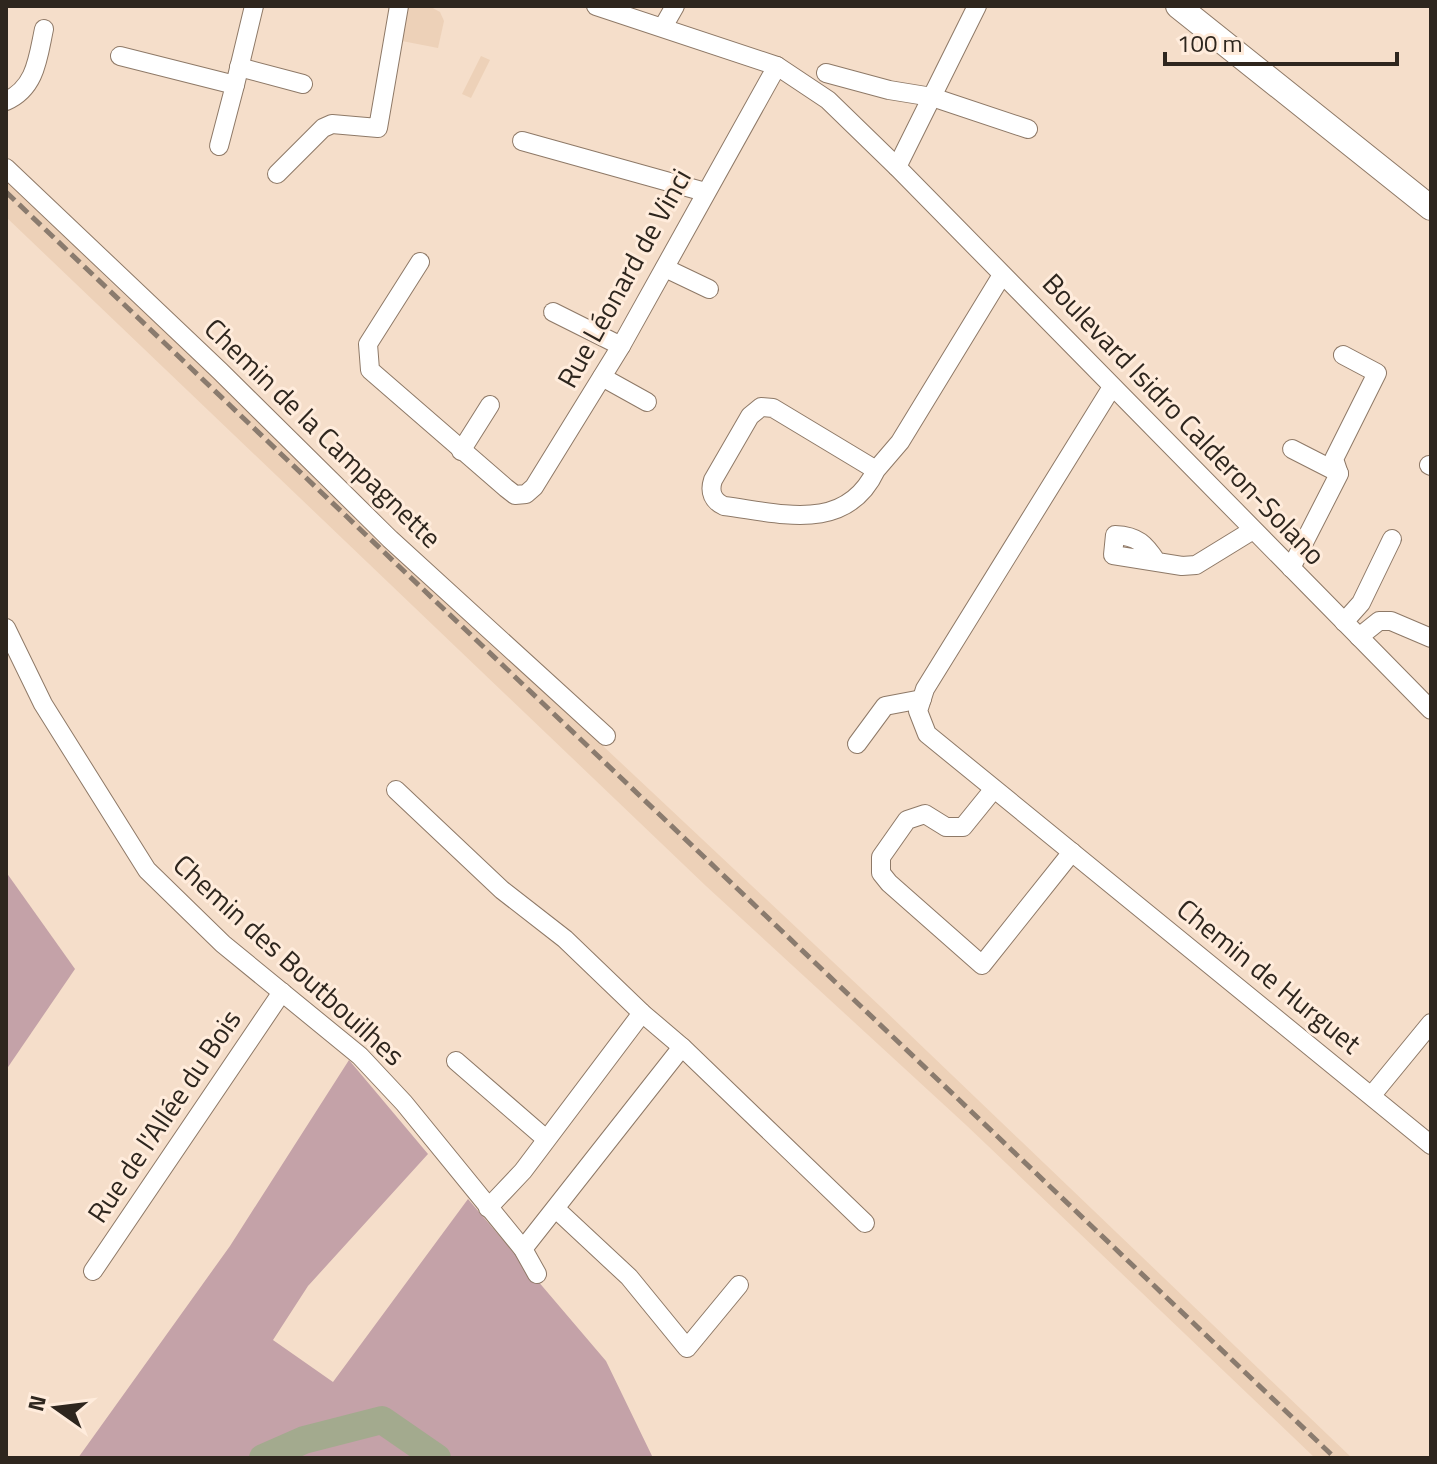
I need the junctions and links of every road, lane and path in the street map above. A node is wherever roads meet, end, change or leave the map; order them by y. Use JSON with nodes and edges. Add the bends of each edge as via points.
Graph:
{"nodes":[{"id":1,"x":254,"y":6,"type":"edge"},
{"id":2,"x":399,"y":6,"type":"edge"},
{"id":3,"x":596,"y":6,"type":"edge"},
{"id":4,"x":675,"y":6,"type":"edge"},
{"id":5,"x":977,"y":6,"type":"edge"},
{"id":6,"x":1178,"y":6,"type":"edge"},
{"id":7,"x":663,"y":27,"type":"junction"},
{"id":8,"x":44,"y":29,"type":"dead end"},
{"id":9,"x":120,"y":56,"type":"dead end"},
{"id":10,"x":777,"y":66,"type":"junction"},
{"id":11,"x":826,"y":73,"type":"dead end"},
{"id":12,"x":237,"y":76,"type":"junction"},
{"id":13,"x":303,"y":84,"type":"dead end"},
{"id":14,"x":932,"y":97,"type":"junction"},
{"id":15,"x":6,"y":101,"type":"edge"},
{"id":16,"x":1028,"y":129,"type":"dead end"},
{"id":17,"x":522,"y":141,"type":"dead end"},
{"id":18,"x":219,"y":146,"type":"dead end"},
{"id":19,"x":897,"y":167,"type":"junction"},
{"id":20,"x":6,"y":168,"type":"edge"},
{"id":21,"x":277,"y":174,"type":"dead end"},
{"id":22,"x":705,"y":192,"type":"junction"},
{"id":23,"x":1431,"y":208,"type":"edge"},
{"id":24,"x":420,"y":262,"type":"dead end"},
{"id":25,"x":665,"y":268,"type":"junction"},
{"id":26,"x":1002,"y":275,"type":"junction"},
{"id":27,"x":709,"y":289,"type":"dead end"},
{"id":28,"x":553,"y":312,"type":"dead end"},
{"id":29,"x":621,"y":346,"type":"junction"},
{"id":30,"x":1343,"y":355,"type":"dead end"},
{"id":31,"x":602,"y":377,"type":"junction"},
{"id":32,"x":1112,"y":387,"type":"junction"},
{"id":33,"x":647,"y":402,"type":"dead end"},
{"id":34,"x":490,"y":405,"type":"dead end"},
{"id":35,"x":1292,"y":449,"type":"dead end"},
{"id":36,"x":461,"y":451,"type":"junction"},
{"id":37,"x":876,"y":470,"type":"junction"},
{"id":38,"x":1339,"y":473,"type":"junction"},
{"id":39,"x":1253,"y":530,"type":"junction"},
{"id":40,"x":1392,"y":539,"type":"dead end"},
{"id":41,"x":1157,"y":562,"type":"dead end"},
{"id":42,"x":1291,"y":568,"type":"junction"},
{"id":43,"x":1344,"y":622,"type":"junction"},
{"id":44,"x":6,"y":628,"type":"edge"},
{"id":45,"x":1359,"y":637,"type":"junction"},
{"id":46,"x":1431,"y":638,"type":"edge"},
{"id":47,"x":920,"y":705,"type":"junction"},
{"id":48,"x":1431,"y":710,"type":"edge"},
{"id":49,"x":606,"y":736,"type":"dead end"},
{"id":50,"x":857,"y":744,"type":"dead end"},
{"id":51,"x":396,"y":790,"type":"dead end"},
{"id":52,"x":993,"y":790,"type":"junction"},
{"id":53,"x":1072,"y":852,"type":"junction"},
{"id":54,"x":282,"y":992,"type":"junction"},
{"id":55,"x":642,"y":1013,"type":"junction"},
{"id":56,"x":1431,"y":1023,"type":"edge"},
{"id":57,"x":682,"y":1047,"type":"junction"},
{"id":58,"x":456,"y":1061,"type":"dead end"},
{"id":59,"x":1372,"y":1095,"type":"junction"},
{"id":60,"x":546,"y":1139,"type":"junction"},
{"id":61,"x":1431,"y":1145,"type":"edge"},
{"id":62,"x":488,"y":1208,"type":"junction"},
{"id":63,"x":556,"y":1209,"type":"junction"},
{"id":64,"x":865,"y":1223,"type":"dead end"},
{"id":65,"x":523,"y":1249,"type":"junction"},
{"id":66,"x":93,"y":1271,"type":"dead end"},
{"id":67,"x":537,"y":1274,"type":"dead end"},
{"id":68,"x":739,"y":1285,"type":"dead end"}],
"edges":[{"from":1,"to":12,"type":"street"},
{"from":2,"to":21,"type":"street","via":[[378,128],[323,128]]},
{"from":3,"to":7,"type":"street","name":"Boulevard Isidro Calderon-Solano"},
{"from":4,"to":7,"type":"street"},
{"from":5,"to":14,"type":"street"},
{"from":6,"to":23,"type":"main road"},
{"from":7,"to":10,"type":"street","name":"Boulevard Isidro Calderon-Solano"},
{"from":8,"to":15,"type":"street","via":[[27,87]]},
{"from":9,"to":12,"type":"street"},
{"from":10,"to":19,"type":"street","name":"Boulevard Isidro Calderon-Solano","via":[[828,100]]},
{"from":10,"to":22,"type":"street","name":"Rue Léonard de Vinci"},
{"from":11,"to":14,"type":"street"},
{"from":12,"to":13,"type":"street"},
{"from":12,"to":18,"type":"street"},
{"from":14,"to":16,"type":"street"},
{"from":14,"to":19,"type":"street"},
{"from":17,"to":22,"type":"street"},
{"from":19,"to":26,"type":"street","name":"Boulevard Isidro Calderon-Solano"},
{"from":20,"to":49,"type":"street","name":"Chemin de la Campagnette","via":[[390,539]]},
{"from":22,"to":25,"type":"street","name":"Rue Léonard de Vinci"},
{"from":24,"to":36,"type":"street","via":[[368,344],[370,370]]},
{"from":25,"to":27,"type":"street"},
{"from":25,"to":29,"type":"street","name":"Rue Léonard de Vinci"},
{"from":26,"to":32,"type":"street","name":"Boulevard Isidro Calderon-Solano"},
{"from":26,"to":37,"type":"street","via":[[900,442]]},
{"from":28,"to":29,"type":"street"},
{"from":29,"to":31,"type":"street","name":"Rue Léonard de Vinci"},
{"from":30,"to":38,"type":"street","via":[[1377,373],[1334,459]]},
{"from":31,"to":33,"type":"street"},
{"from":31,"to":36,"type":"street","name":"Rue Léonard de Vinci","via":[[526,494],[515,495]]},
{"from":32,"to":39,"type":"street","name":"Boulevard Isidro Calderon-Solano"},
{"from":32,"to":47,"type":"street"},
{"from":34,"to":36,"type":"street"},
{"from":35,"to":38,"type":"street"},
{"from":37,"to":37,"type":"street","via":[[773,408],[761,407],[750,416],[711,490],[724,506],[818,515],[853,500]]},
{"from":38,"to":42,"type":"street"},
{"from":39,"to":41,"type":"street","via":[[1196,565]]},
{"from":39,"to":42,"type":"street","name":"Boulevard Isidro Calderon-Solano"},
{"from":40,"to":43,"type":"street","via":[[1361,603]]},
{"from":42,"to":43,"type":"street","name":"Boulevard Isidro Calderon-Solano"},
{"from":43,"to":45,"type":"street","name":"Boulevard Isidro Calderon-Solano"},
{"from":44,"to":54,"type":"street","name":"Chemin des Boutbouilhes","via":[[43,704],[147,870]]},
{"from":45,"to":46,"type":"street","via":[[1379,621],[1391,621]]},
{"from":45,"to":48,"type":"street","name":"Boulevard Isidro Calderon-Solano"},
{"from":47,"to":50,"type":"street","via":[[885,706]]},
{"from":47,"to":52,"type":"street","name":"Chemin de Hurguet","via":[[927,734]]},
{"from":51,"to":55,"type":"street"},
{"from":52,"to":53,"type":"street","name":"Chemin de Hurguet"},
{"from":52,"to":53,"type":"street","via":[[963,827],[946,827],[925,814],[907,820],[881,857],[881,873],[889,883],[982,965]]},
{"from":53,"to":59,"type":"street","name":"Chemin de Hurguet"},
{"from":54,"to":62,"type":"street","name":"Chemin des Boutbouilhes","via":[[380,1076]]},
{"from":54,"to":66,"type":"street","name":"Rue de l'Allée du Bois"},
{"from":55,"to":57,"type":"street"},
{"from":55,"to":60,"type":"street"},
{"from":56,"to":59,"type":"street"},
{"from":57,"to":63,"type":"street"},
{"from":57,"to":64,"type":"street"},
{"from":58,"to":60,"type":"street"},
{"from":59,"to":61,"type":"street","name":"Chemin de Hurguet"},
{"from":60,"to":62,"type":"street"},
{"from":62,"to":65,"type":"street","name":"Chemin des Boutbouilhes"},
{"from":63,"to":65,"type":"street"},
{"from":63,"to":68,"type":"street","via":[[629,1277],[687,1348]]},
{"from":65,"to":67,"type":"street","name":"Chemin des Boutbouilhes"}]}
